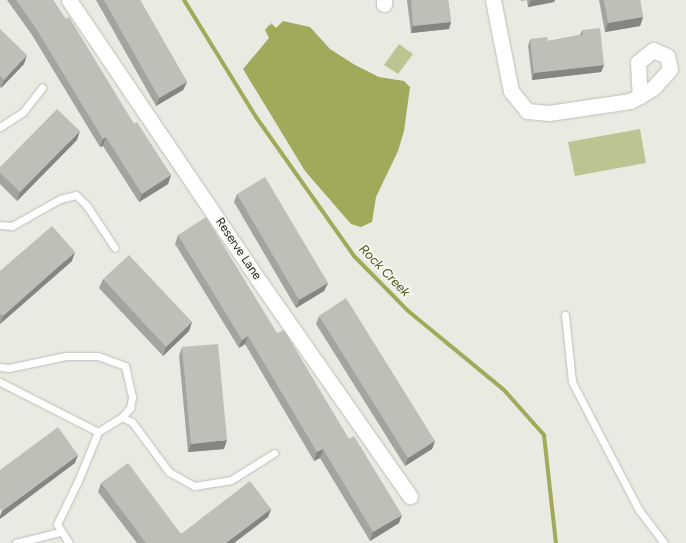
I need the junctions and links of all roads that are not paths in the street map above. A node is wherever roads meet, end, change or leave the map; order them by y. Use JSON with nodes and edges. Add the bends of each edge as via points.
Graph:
{"nodes":[{"id":1,"x":69,"y":0,"type":"edge"},
{"id":2,"x":493,"y":0,"type":"edge"},
{"id":3,"x":42,"y":88,"type":"dead end"},
{"id":4,"x":640,"y":96,"type":"dead end"},
{"id":5,"x":0,"y":127,"type":"edge"},
{"id":6,"x":0,"y":225,"type":"edge"},
{"id":7,"x":116,"y":248,"type":"dead end"},
{"id":8,"x":565,"y":315,"type":"dead end"},
{"id":9,"x":0,"y":367,"type":"edge"},
{"id":10,"x":0,"y":382,"type":"edge"},
{"id":11,"x":122,"y":417,"type":"junction"},
{"id":12,"x":98,"y":432,"type":"junction"},
{"id":13,"x":274,"y":453,"type":"dead end"},
{"id":14,"x":410,"y":496,"type":"dead end"},
{"id":15,"x":60,"y":532,"type":"junction"},
{"id":16,"x":16,"y":543,"type":"edge"},
{"id":17,"x":69,"y":543,"type":"edge"},
{"id":18,"x":664,"y":543,"type":"edge"}],
"edges":[{"from":1,"to":14,"type":"street","name":"Reserve Lane","via":[[262,285]]},
{"from":2,"to":4,"type":"street","via":[[511,91],[528,111],[556,112],[630,101]]},
{"from":3,"to":5,"type":"lane","via":[[23,112]]},
{"from":6,"to":7,"type":"lane","via":[[12,226],[60,199],[76,195],[87,206]]},
{"from":8,"to":18,"type":"lane","via":[[572,382],[639,510]]},
{"from":9,"to":11,"type":"lane","via":[[9,368],[66,356],[98,356],[117,362],[125,366],[132,396],[130,408]]},
{"from":10,"to":12,"type":"lane"},
{"from":11,"to":12,"type":"lane"},
{"from":11,"to":13,"type":"lane","via":[[132,422],[169,472],[194,486],[231,480]]},
{"from":12,"to":15,"type":"lane","via":[[57,524]]},
{"from":15,"to":16,"type":"lane"},
{"from":15,"to":17,"type":"lane"}]}
